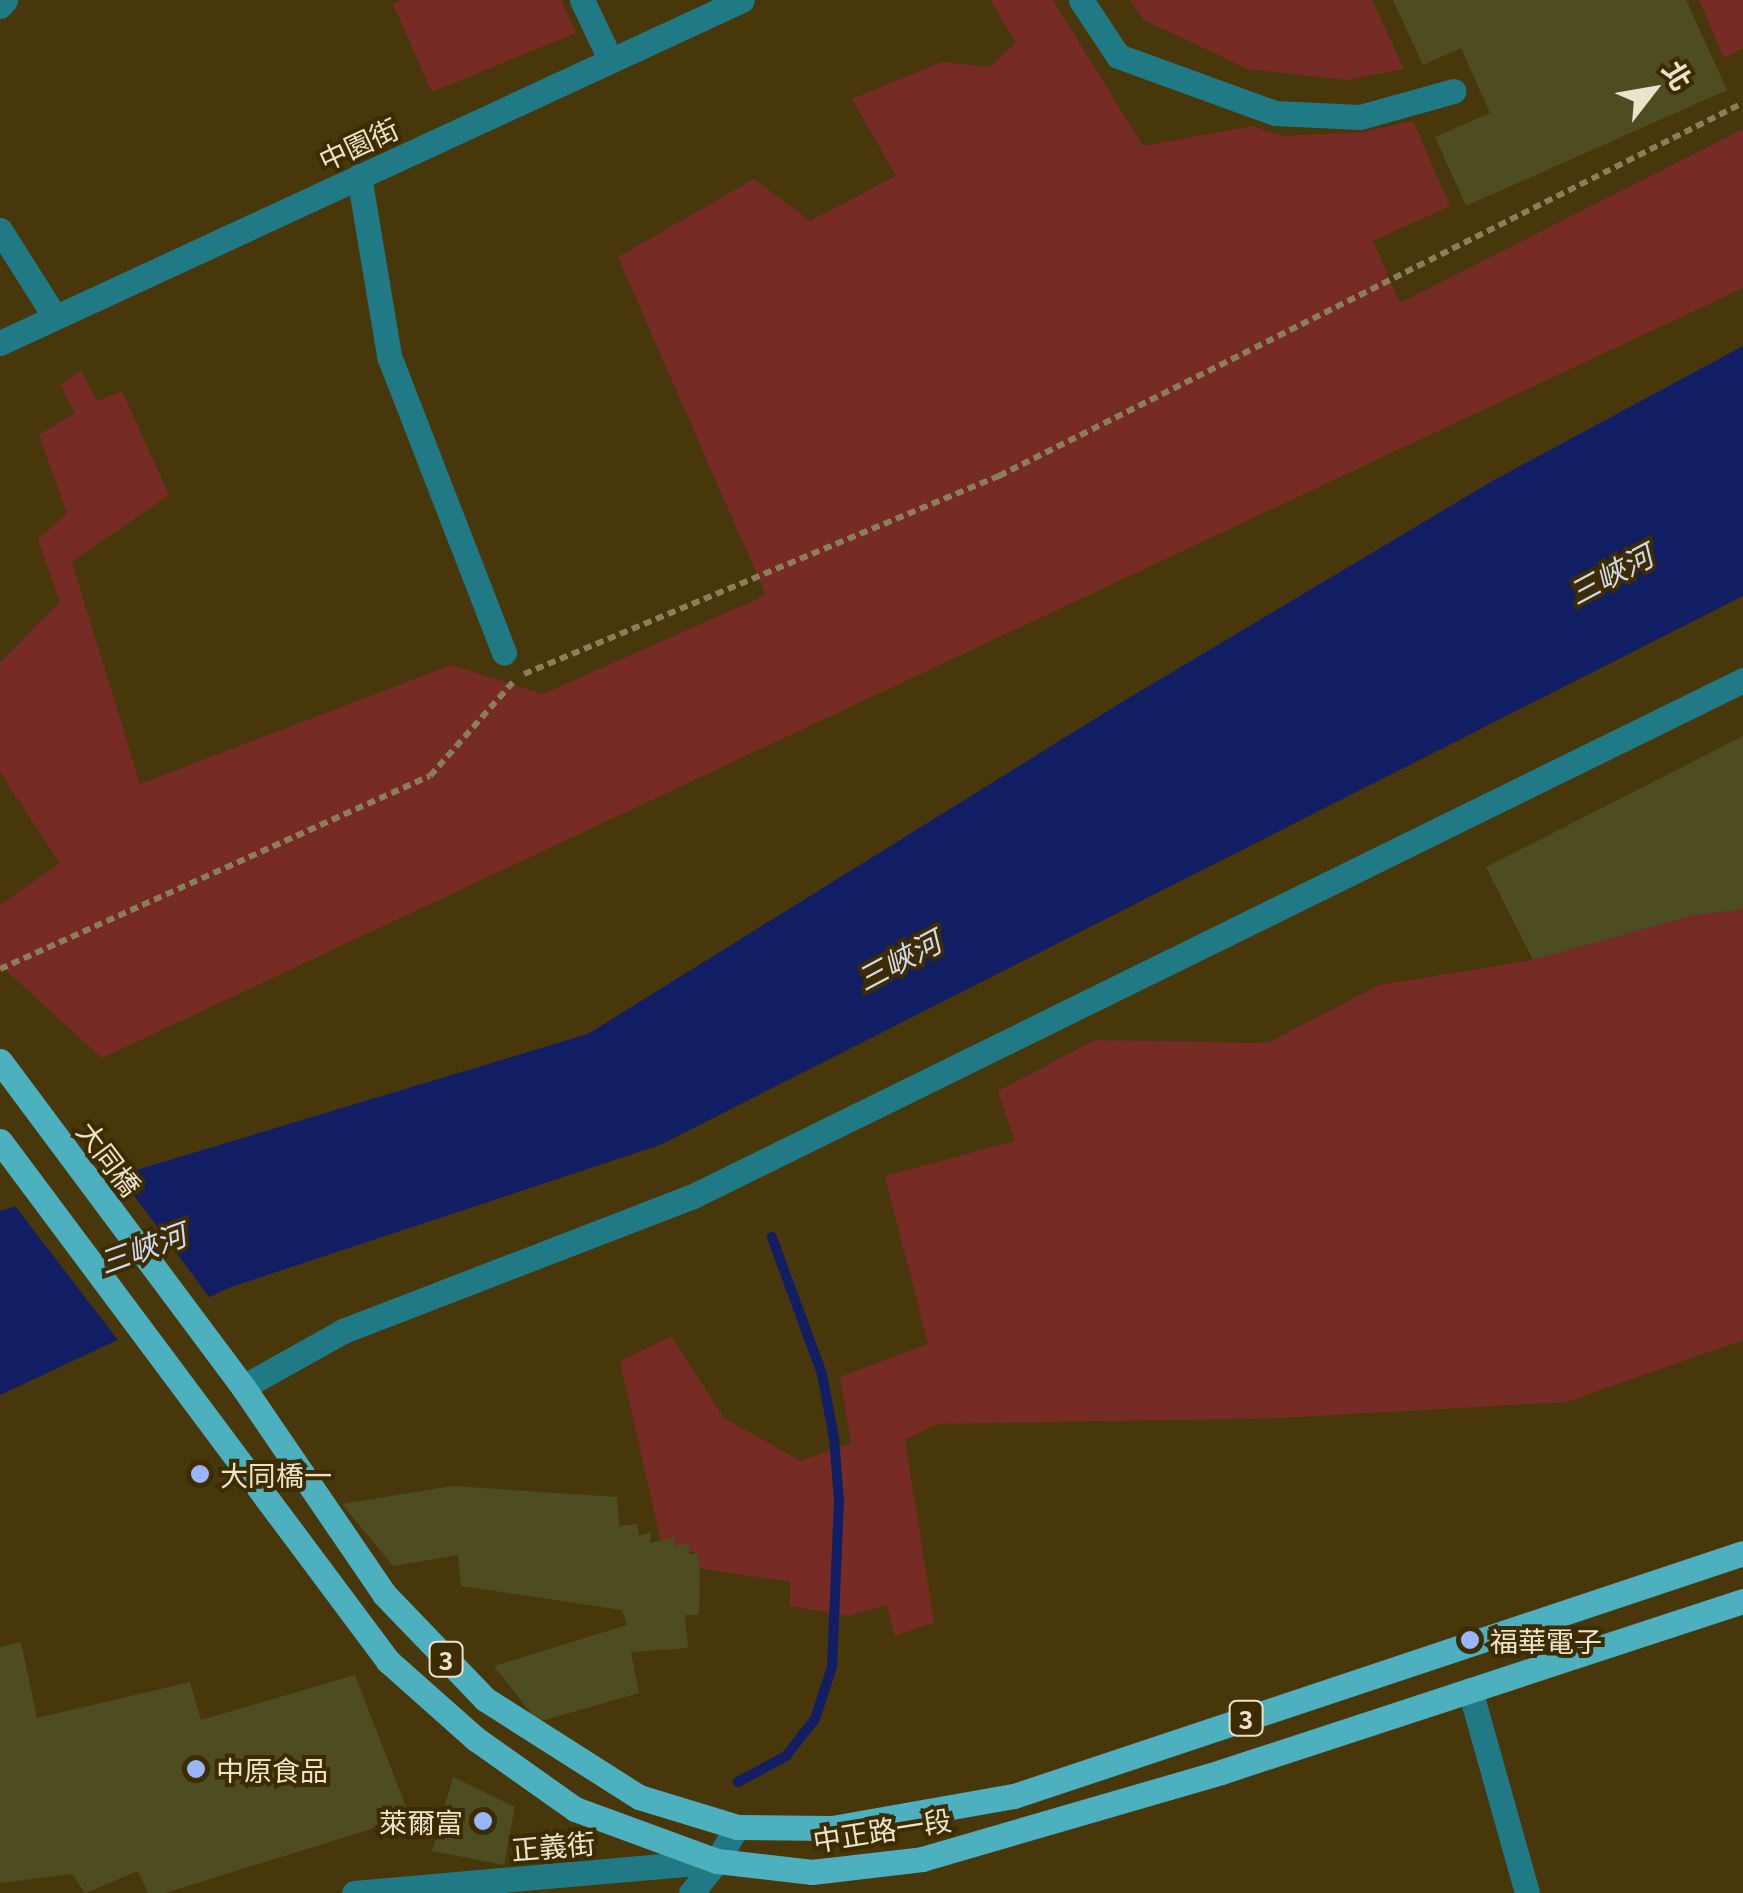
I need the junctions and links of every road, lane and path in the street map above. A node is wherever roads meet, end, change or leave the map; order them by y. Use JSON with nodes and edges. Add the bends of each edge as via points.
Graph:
{"nodes":[{"id":1,"x":5,"y":0,"type":"edge"},
{"id":2,"x":582,"y":0,"type":"edge"},
{"id":3,"x":742,"y":0,"type":"edge"},
{"id":4,"x":1081,"y":0,"type":"edge"},
{"id":5,"x":0,"y":6,"type":"edge"},
{"id":6,"x":610,"y":59,"type":"junction"},
{"id":7,"x":1453,"y":92,"type":"dead end"},
{"id":8,"x":1743,"y":103,"type":"edge"},
{"id":9,"x":359,"y":176,"type":"junction"},
{"id":10,"x":0,"y":230,"type":"edge"},
{"id":11,"x":54,"y":317,"type":"junction"},
{"id":12,"x":0,"y":342,"type":"edge"},
{"id":13,"x":504,"y":652,"type":"dead end"},
{"id":14,"x":1743,"y":680,"type":"edge"},
{"id":15,"x":0,"y":970,"type":"edge"},
{"id":16,"x":0,"y":1061,"type":"edge"},
{"id":17,"x":0,"y":1140,"type":"edge"},
{"id":18,"x":242,"y":1386,"type":"junction"},
{"id":19,"x":1743,"y":1553,"type":"edge"},
{"id":20,"x":1743,"y":1601,"type":"edge"},
{"id":21,"x":1470,"y":1690,"type":"junction"},
{"id":22,"x":737,"y":1827,"type":"junction"},
{"id":23,"x":717,"y":1861,"type":"junction"},
{"id":24,"x":453,"y":1889,"type":"edge"},
{"id":25,"x":354,"y":1893,"type":"edge"},
{"id":26,"x":690,"y":1893,"type":"edge"},
{"id":27,"x":1527,"y":1893,"type":"edge"}],
"edges":[{"from":1,"to":5,"type":"street"},
{"from":2,"to":6,"type":"street"},
{"from":3,"to":6,"type":"street","name":"中園街"},
{"from":4,"to":7,"type":"street","via":[[1118,56],[1275,113],[1360,117]]},
{"from":6,"to":9,"type":"street","name":"中園街"},
{"from":8,"to":15,"type":"path","via":[[999,476],[517,677],[430,776]]},
{"from":9,"to":11,"type":"street","name":"中園街"},
{"from":9,"to":13,"type":"street","via":[[389,356]]},
{"from":10,"to":11,"type":"street"},
{"from":11,"to":12,"type":"street","name":"中園街"},
{"from":14,"to":18,"type":"street","via":[[761,1164],[343,1331]]},
{"from":16,"to":18,"type":"main road","name":"大同橋","number":"3"},
{"from":17,"to":23,"type":"main road","name":"中正路一段","number":"3","via":[[388,1661],[461,1726],[575,1809]]},
{"from":18,"to":22,"type":"main road","name":"中正路一段","number":"3","via":[[384,1594],[485,1699],[639,1796]]},
{"from":19,"to":22,"type":"main road","name":"中正路一段","number":"3","via":[[1014,1796],[832,1828]]},
{"from":20,"to":21,"type":"main road","name":"中正路一段","number":"3"},
{"from":21,"to":23,"type":"main road","name":"中正路一段","number":"3","via":[[922,1859],[812,1872]]},
{"from":21,"to":27,"type":"street"},
{"from":22,"to":23,"type":"street"},
{"from":23,"to":24,"type":"street","name":"正義街"},
{"from":23,"to":26,"type":"street"},
{"from":24,"to":25,"type":"street","name":"正義街"}]}
